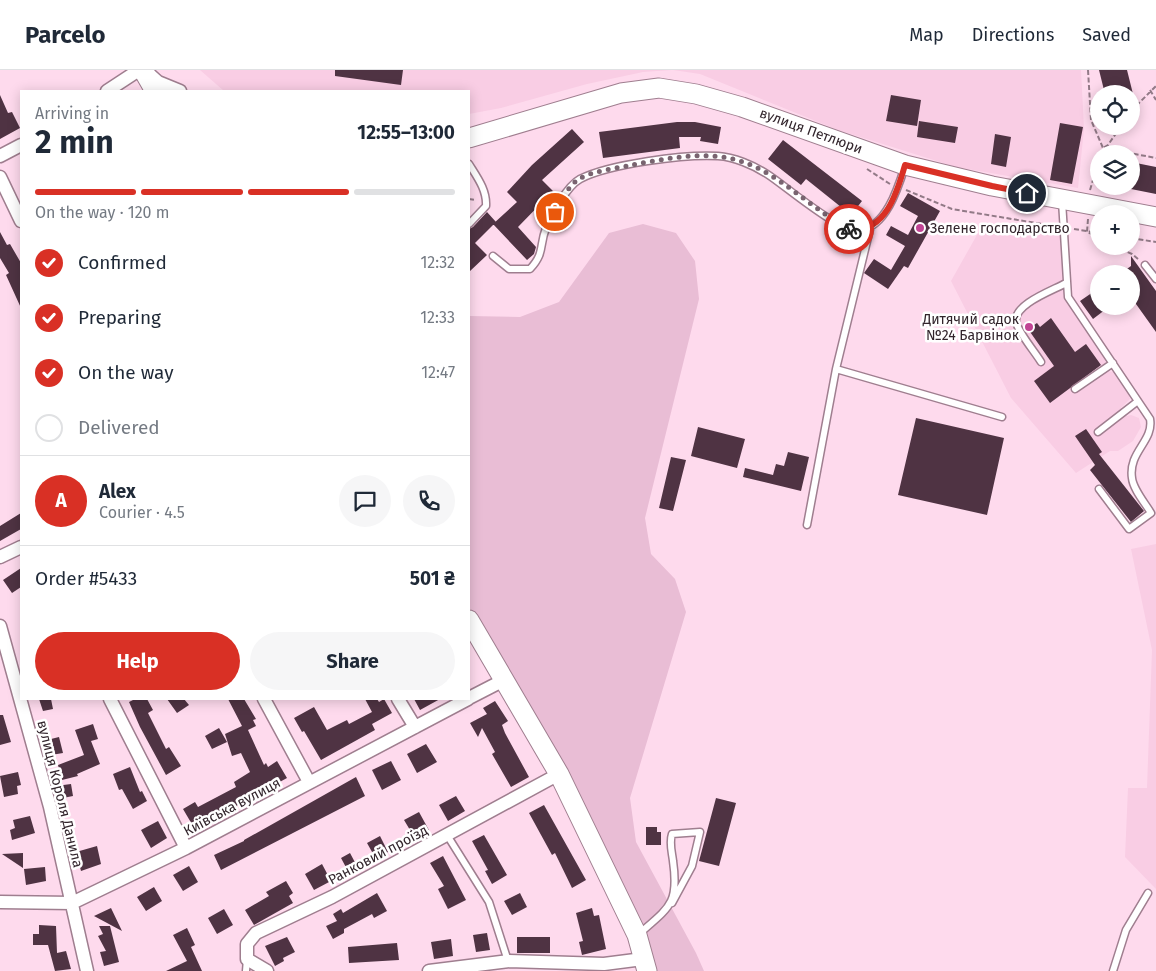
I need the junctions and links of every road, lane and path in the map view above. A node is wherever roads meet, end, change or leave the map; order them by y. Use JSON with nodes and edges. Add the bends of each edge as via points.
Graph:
{"nodes":[{"id":1,"x":139,"y":70,"type":"edge"},
{"id":2,"x":143,"y":70,"type":"edge"},
{"id":3,"x":1088,"y":70,"type":"edge"},
{"id":4,"x":1156,"y":86,"type":"edge"},
{"id":5,"x":109,"y":90,"type":"edge"},
{"id":6,"x":154,"y":90,"type":"edge"},
{"id":7,"x":178,"y":90,"type":"edge"},
{"id":8,"x":1150,"y":90,"type":"junction"},
{"id":9,"x":1156,"y":100,"type":"edge"},
{"id":10,"x":1140,"y":102,"type":"edge"},
{"id":11,"x":470,"y":138,"type":"edge"},
{"id":12,"x":20,"y":145,"type":"edge"},
{"id":13,"x":1102,"y":145,"type":"edge"},
{"id":14,"x":1140,"y":155,"type":"edge"},
{"id":15,"x":0,"y":156,"type":"edge"},
{"id":16,"x":1156,"y":158,"type":"edge"},
{"id":17,"x":905,"y":165,"type":"junction"},
{"id":18,"x":470,"y":166,"type":"edge"},
{"id":19,"x":864,"y":166,"type":"dead end"},
{"id":20,"x":0,"y":177,"type":"edge"},
{"id":21,"x":898,"y":187,"type":"junction"},
{"id":22,"x":1062,"y":199,"type":"junction"},
{"id":23,"x":1156,"y":217,"type":"edge"},
{"id":24,"x":20,"y":219,"type":"edge"},
{"id":25,"x":470,"y":223,"type":"edge"},
{"id":26,"x":871,"y":225,"type":"junction"},
{"id":27,"x":1063,"y":228,"type":"junction"},
{"id":28,"x":1090,"y":232,"type":"edge"},
{"id":29,"x":1140,"y":239,"type":"edge"},
{"id":30,"x":1156,"y":242,"type":"edge"},
{"id":31,"x":1133,"y":255,"type":"edge"},
{"id":32,"x":493,"y":256,"type":"dead end"},
{"id":33,"x":1145,"y":265,"type":"joint"},
{"id":34,"x":1156,"y":280,"type":"edge"},
{"id":35,"x":1066,"y":283,"type":"junction"},
{"id":36,"x":1041,"y":362,"type":"dead end"},
{"id":37,"x":1113,"y":364,"type":"junction"},
{"id":38,"x":836,"y":369,"type":"junction"},
{"id":39,"x":1075,"y":389,"type":"dead end"},
{"id":40,"x":1138,"y":401,"type":"junction"},
{"id":41,"x":1002,"y":416,"type":"dead end"},
{"id":42,"x":1098,"y":432,"type":"dead end"},
{"id":43,"x":1099,"y":489,"type":"dead end"},
{"id":44,"x":807,"y":525,"type":"dead end"},
{"id":45,"x":20,"y":547,"type":"edge"},
{"id":46,"x":0,"y":557,"type":"edge"},
{"id":47,"x":470,"y":622,"type":"edge"},
{"id":48,"x":0,"y":626,"type":"edge"},
{"id":49,"x":504,"y":680,"type":"junction"},
{"id":50,"x":470,"y":697,"type":"edge"},
{"id":51,"x":20,"y":698,"type":"edge"},
{"id":52,"x":20,"y":700,"type":"edge"},
{"id":53,"x":111,"y":700,"type":"edge"},
{"id":54,"x":265,"y":700,"type":"edge"},
{"id":55,"x":399,"y":700,"type":"edge"},
{"id":56,"x":464,"y":700,"type":"edge"},
{"id":57,"x":415,"y":727,"type":"junction"},
{"id":58,"x":559,"y":774,"type":"junction"},
{"id":59,"x":309,"y":782,"type":"junction"},
{"id":60,"x":447,"y":835,"type":"junction"},
{"id":61,"x":186,"y":848,"type":"junction"},
{"id":62,"x":1148,"y":893,"type":"dead end"},
{"id":63,"x":0,"y":902,"type":"edge"},
{"id":64,"x":72,"y":903,"type":"junction"},
{"id":65,"x":672,"y":903,"type":"junction"},
{"id":66,"x":637,"y":936,"type":"junction"},
{"id":67,"x":508,"y":961,"type":"junction"},
{"id":68,"x":247,"y":965,"type":"edge"},
{"id":69,"x":645,"y":965,"type":"edge"},
{"id":70,"x":87,"y":971,"type":"edge"},
{"id":71,"x":268,"y":971,"type":"edge"},
{"id":72,"x":428,"y":971,"type":"edge"},
{"id":73,"x":1113,"y":971,"type":"edge"}],
"edges":[{"from":1,"to":5,"type":"street"},
{"from":2,"to":6,"type":"main road"},
{"from":2,"to":7,"type":"street","via":[[158,82]]},
{"from":3,"to":13,"type":"path","via":[[1091,120]]},
{"from":4,"to":8,"type":"path"},
{"from":8,"to":9,"type":"path"},
{"from":8,"to":10,"type":"path"},
{"from":11,"to":17,"type":"main road","name":"вулиця Петлюри","via":[[621,93],[659,88],[742,107]]},
{"from":12,"to":15,"type":"street"},
{"from":14,"to":16,"type":"path"},
{"from":17,"to":21,"type":"lane"},
{"from":17,"to":22,"type":"main road","name":"вулиця Петлюри"},
{"from":18,"to":25,"type":"lane","via":[[482,185],[486,206]]},
{"from":19,"to":21,"type":"path"},
{"from":20,"to":24,"type":"street"},
{"from":21,"to":26,"type":"lane","via":[[881,220]]},
{"from":21,"to":27,"type":"path","via":[[952,209]]},
{"from":22,"to":23,"type":"main road","name":"вулиця Петлюри"},
{"from":22,"to":27,"type":"lane"},
{"from":26,"to":32,"type":"lane","via":[[861,230],[849,229],[766,173],[743,162],[718,156],[671,158],[606,170],[579,180],[564,196],[546,229],[540,259],[530,269],[509,269]]},
{"from":26,"to":38,"type":"lane"},
{"from":27,"to":28,"type":"path"},
{"from":27,"to":35,"type":"lane","via":[[1068,272]]},
{"from":29,"to":30,"type":"path"},
{"from":31,"to":33,"type":"path"},
{"from":33,"to":34,"type":"lane"},
{"from":35,"to":36,"type":"lane","via":[[1023,306],[1016,315],[1016,323]]},
{"from":35,"to":37,"type":"lane","via":[[1068,297]]},
{"from":37,"to":39,"type":"lane"},
{"from":37,"to":40,"type":"lane"},
{"from":38,"to":41,"type":"lane"},
{"from":38,"to":44,"type":"lane"},
{"from":40,"to":42,"type":"lane"},
{"from":40,"to":43,"type":"lane","via":[[1151,426],[1133,460],[1132,480],[1151,513],[1129,529]]},
{"from":45,"to":46,"type":"street"},
{"from":47,"to":49,"type":"main road"},
{"from":48,"to":51,"type":"street","name":"вулиця Короля Данила"},
{"from":49,"to":50,"type":"street","name":"Київська вулиця"},
{"from":49,"to":58,"type":"main road"},
{"from":52,"to":64,"type":"street","name":"вулиця Короля Данила"},
{"from":53,"to":61,"type":"street"},
{"from":54,"to":59,"type":"street"},
{"from":55,"to":57,"type":"street"},
{"from":56,"to":57,"type":"street","name":"Київська вулиця"},
{"from":57,"to":59,"type":"street","name":"Київська вулиця"},
{"from":58,"to":60,"type":"street","name":"Ранковий проїзд"},
{"from":58,"to":66,"type":"main road"},
{"from":59,"to":61,"type":"street","name":"Київська вулиця"},
{"from":60,"to":67,"type":"lane","via":[[489,902]]},
{"from":60,"to":68,"type":"street","name":"Ранковий проїзд","via":[[332,897],[256,933],[247,944]]},
{"from":61,"to":64,"type":"street","name":"Київська вулиця"},
{"from":62,"to":73,"type":"lane","via":[[1126,930]]},
{"from":63,"to":64,"type":"street","name":"Київська вулиця"},
{"from":64,"to":70,"type":"street","name":"вулиця Короля Данила"},
{"from":65,"to":65,"type":"lane","via":[[676,879],[670,841],[672,834],[700,832],[692,866]]},
{"from":65,"to":66,"type":"lane"},
{"from":66,"to":69,"type":"main road"},
{"from":67,"to":69,"type":"street"},
{"from":67,"to":72,"type":"street"},
{"from":68,"to":71,"type":"street","name":"Ранковий проїзд"}]}
